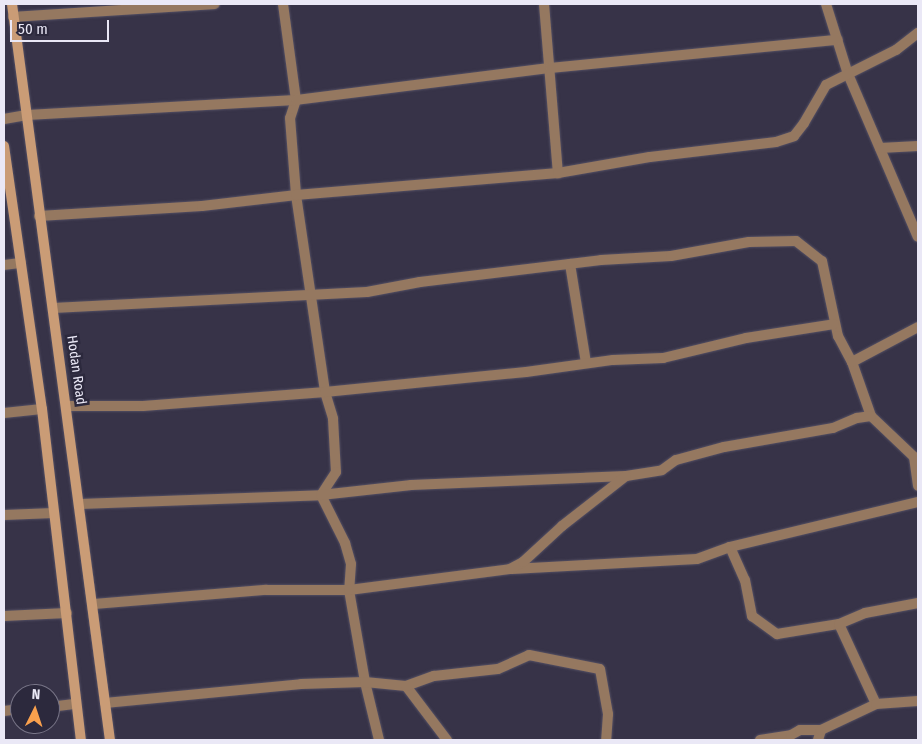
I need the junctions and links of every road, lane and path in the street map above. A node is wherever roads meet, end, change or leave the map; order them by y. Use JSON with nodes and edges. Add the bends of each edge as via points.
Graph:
{"nodes":[{"id":1,"x":12,"y":4,"type":"edge"},
{"id":2,"x":215,"y":4,"type":"edge"},
{"id":3,"x":283,"y":4,"type":"edge"},
{"id":4,"x":544,"y":4,"type":"edge"},
{"id":5,"x":826,"y":4,"type":"edge"},
{"id":6,"x":13,"y":17,"type":"junction"},
{"id":7,"x":918,"y":33,"type":"edge"},
{"id":8,"x":838,"y":40,"type":"junction"},
{"id":9,"x":550,"y":68,"type":"junction"},
{"id":10,"x":848,"y":74,"type":"junction"},
{"id":11,"x":296,"y":100,"type":"junction"},
{"id":12,"x":27,"y":115,"type":"junction"},
{"id":13,"x":4,"y":118,"type":"edge"},
{"id":14,"x":4,"y":146,"type":"edge"},
{"id":15,"x":918,"y":146,"type":"edge"},
{"id":16,"x":880,"y":148,"type":"junction"},
{"id":17,"x":5,"y":167,"type":"edge"},
{"id":18,"x":558,"y":173,"type":"junction"},
{"id":19,"x":296,"y":196,"type":"junction"},
{"id":20,"x":40,"y":216,"type":"junction"},
{"id":21,"x":918,"y":237,"type":"edge"},
{"id":22,"x":21,"y":263,"type":"junction"},
{"id":23,"x":570,"y":264,"type":"junction"},
{"id":24,"x":4,"y":265,"type":"edge"},
{"id":25,"x":311,"y":295,"type":"junction"},
{"id":26,"x":53,"y":308,"type":"junction"},
{"id":27,"x":834,"y":324,"type":"junction"},
{"id":28,"x":918,"y":327,"type":"edge"},
{"id":29,"x":852,"y":362,"type":"junction"},
{"id":30,"x":586,"y":363,"type":"junction"},
{"id":31,"x":325,"y":392,"type":"junction"},
{"id":32,"x":67,"y":406,"type":"junction"},
{"id":33,"x":42,"y":409,"type":"junction"},
{"id":34,"x":4,"y":412,"type":"edge"},
{"id":35,"x":870,"y":416,"type":"junction"},
{"id":36,"x":626,"y":476,"type":"junction"},
{"id":37,"x":918,"y":486,"type":"edge"},
{"id":38,"x":321,"y":495,"type":"junction"},
{"id":39,"x":918,"y":502,"type":"edge"},
{"id":40,"x":80,"y":504,"type":"junction"},
{"id":41,"x":54,"y":513,"type":"junction"},
{"id":42,"x":4,"y":515,"type":"edge"},
{"id":43,"x":730,"y":547,"type":"junction"},
{"id":44,"x":510,"y":569,"type":"junction"},
{"id":45,"x":349,"y":590,"type":"junction"},
{"id":46,"x":918,"y":603,"type":"edge"},
{"id":47,"x":94,"y":604,"type":"junction"},
{"id":48,"x":67,"y":613,"type":"junction"},
{"id":49,"x":4,"y":616,"type":"edge"},
{"id":50,"x":840,"y":624,"type":"junction"},
{"id":51,"x":365,"y":682,"type":"junction"},
{"id":52,"x":406,"y":686,"type":"junction"},
{"id":53,"x":918,"y":701,"type":"edge"},
{"id":54,"x":105,"y":703,"type":"junction"},
{"id":55,"x":76,"y":704,"type":"junction"},
{"id":56,"x":876,"y":704,"type":"junction"},
{"id":57,"x":60,"y":705,"type":"edge"},
{"id":58,"x":821,"y":730,"type":"junction"},
{"id":59,"x":82,"y":740,"type":"edge"},
{"id":60,"x":110,"y":740,"type":"edge"},
{"id":61,"x":379,"y":740,"type":"edge"},
{"id":62,"x":447,"y":740,"type":"edge"},
{"id":63,"x":606,"y":740,"type":"edge"},
{"id":64,"x":760,"y":740,"type":"edge"},
{"id":65,"x":818,"y":740,"type":"edge"}],
"edges":[{"from":1,"to":6,"type":"main road","name":"Hodan Road"},
{"from":2,"to":6,"type":"street"},
{"from":3,"to":11,"type":"street"},
{"from":4,"to":9,"type":"street"},
{"from":5,"to":8,"type":"street"},
{"from":6,"to":12,"type":"main road","name":"Hodan Road"},
{"from":7,"to":10,"type":"street","via":[[896,50]]},
{"from":8,"to":9,"type":"street"},
{"from":8,"to":10,"type":"street"},
{"from":9,"to":11,"type":"street"},
{"from":9,"to":18,"type":"street"},
{"from":10,"to":16,"type":"street"},
{"from":10,"to":18,"type":"street","via":[[826,85],[794,136],[776,142],[650,157]]},
{"from":11,"to":12,"type":"street"},
{"from":11,"to":19,"type":"street","via":[[290,118]]},
{"from":12,"to":13,"type":"street"},
{"from":12,"to":20,"type":"main road","name":"Hodan Road"},
{"from":14,"to":17,"type":"main road"},
{"from":15,"to":16,"type":"street"},
{"from":16,"to":21,"type":"street"},
{"from":17,"to":22,"type":"main road"},
{"from":18,"to":19,"type":"street"},
{"from":19,"to":20,"type":"street","via":[[202,206]]},
{"from":19,"to":25,"type":"street"},
{"from":20,"to":26,"type":"main road","name":"Hodan Road"},
{"from":22,"to":24,"type":"street"},
{"from":22,"to":33,"type":"main road"},
{"from":23,"to":25,"type":"street","via":[[420,282],[367,292]]},
{"from":23,"to":27,"type":"street","via":[[671,256],[749,242],[796,241],[822,262]]},
{"from":23,"to":30,"type":"street"},
{"from":25,"to":26,"type":"street"},
{"from":25,"to":31,"type":"street"},
{"from":26,"to":32,"type":"main road","name":"Hodan Road"},
{"from":27,"to":29,"type":"street"},
{"from":27,"to":30,"type":"street","via":[[746,338],[663,358]]},
{"from":28,"to":29,"type":"street"},
{"from":29,"to":35,"type":"street"},
{"from":30,"to":31,"type":"street"},
{"from":31,"to":32,"type":"street","via":[[143,406]]},
{"from":31,"to":38,"type":"street","via":[[333,419],[336,472]]},
{"from":32,"to":40,"type":"main road","name":"Hodan Road"},
{"from":33,"to":34,"type":"street"},
{"from":33,"to":41,"type":"main road"},
{"from":35,"to":36,"type":"street","via":[[833,428],[724,448],[676,460],[662,470]]},
{"from":35,"to":37,"type":"street","via":[[914,457]]},
{"from":36,"to":38,"type":"street","via":[[411,485]]},
{"from":36,"to":44,"type":"street","via":[[562,526],[523,562]]},
{"from":38,"to":40,"type":"street"},
{"from":38,"to":45,"type":"street","via":[[352,564]]},
{"from":39,"to":43,"type":"street"},
{"from":40,"to":47,"type":"main road","name":"Hodan Road"},
{"from":41,"to":42,"type":"street"},
{"from":41,"to":48,"type":"main road"},
{"from":43,"to":44,"type":"street","via":[[696,559]]},
{"from":43,"to":50,"type":"street","via":[[745,580],[752,616],[777,634]]},
{"from":44,"to":45,"type":"street"},
{"from":45,"to":47,"type":"street","via":[[266,590]]},
{"from":45,"to":51,"type":"street"},
{"from":46,"to":50,"type":"street","via":[[865,613]]},
{"from":47,"to":54,"type":"main road","name":"Hodan Road"},
{"from":48,"to":49,"type":"street"},
{"from":48,"to":55,"type":"main road"},
{"from":50,"to":56,"type":"street"},
{"from":51,"to":52,"type":"street"},
{"from":51,"to":54,"type":"street","via":[[292,684]]},
{"from":51,"to":61,"type":"street"},
{"from":52,"to":62,"type":"street"},
{"from":52,"to":63,"type":"street","via":[[434,676],[498,669],[529,655],[600,669],[608,714]]},
{"from":53,"to":56,"type":"street"},
{"from":54,"to":60,"type":"main road","name":"Hodan Road"},
{"from":55,"to":57,"type":"street"},
{"from":55,"to":59,"type":"main road"},
{"from":56,"to":58,"type":"street"},
{"from":58,"to":64,"type":"street","via":[[800,730],[791,735]]},
{"from":58,"to":65,"type":"street"}]}
